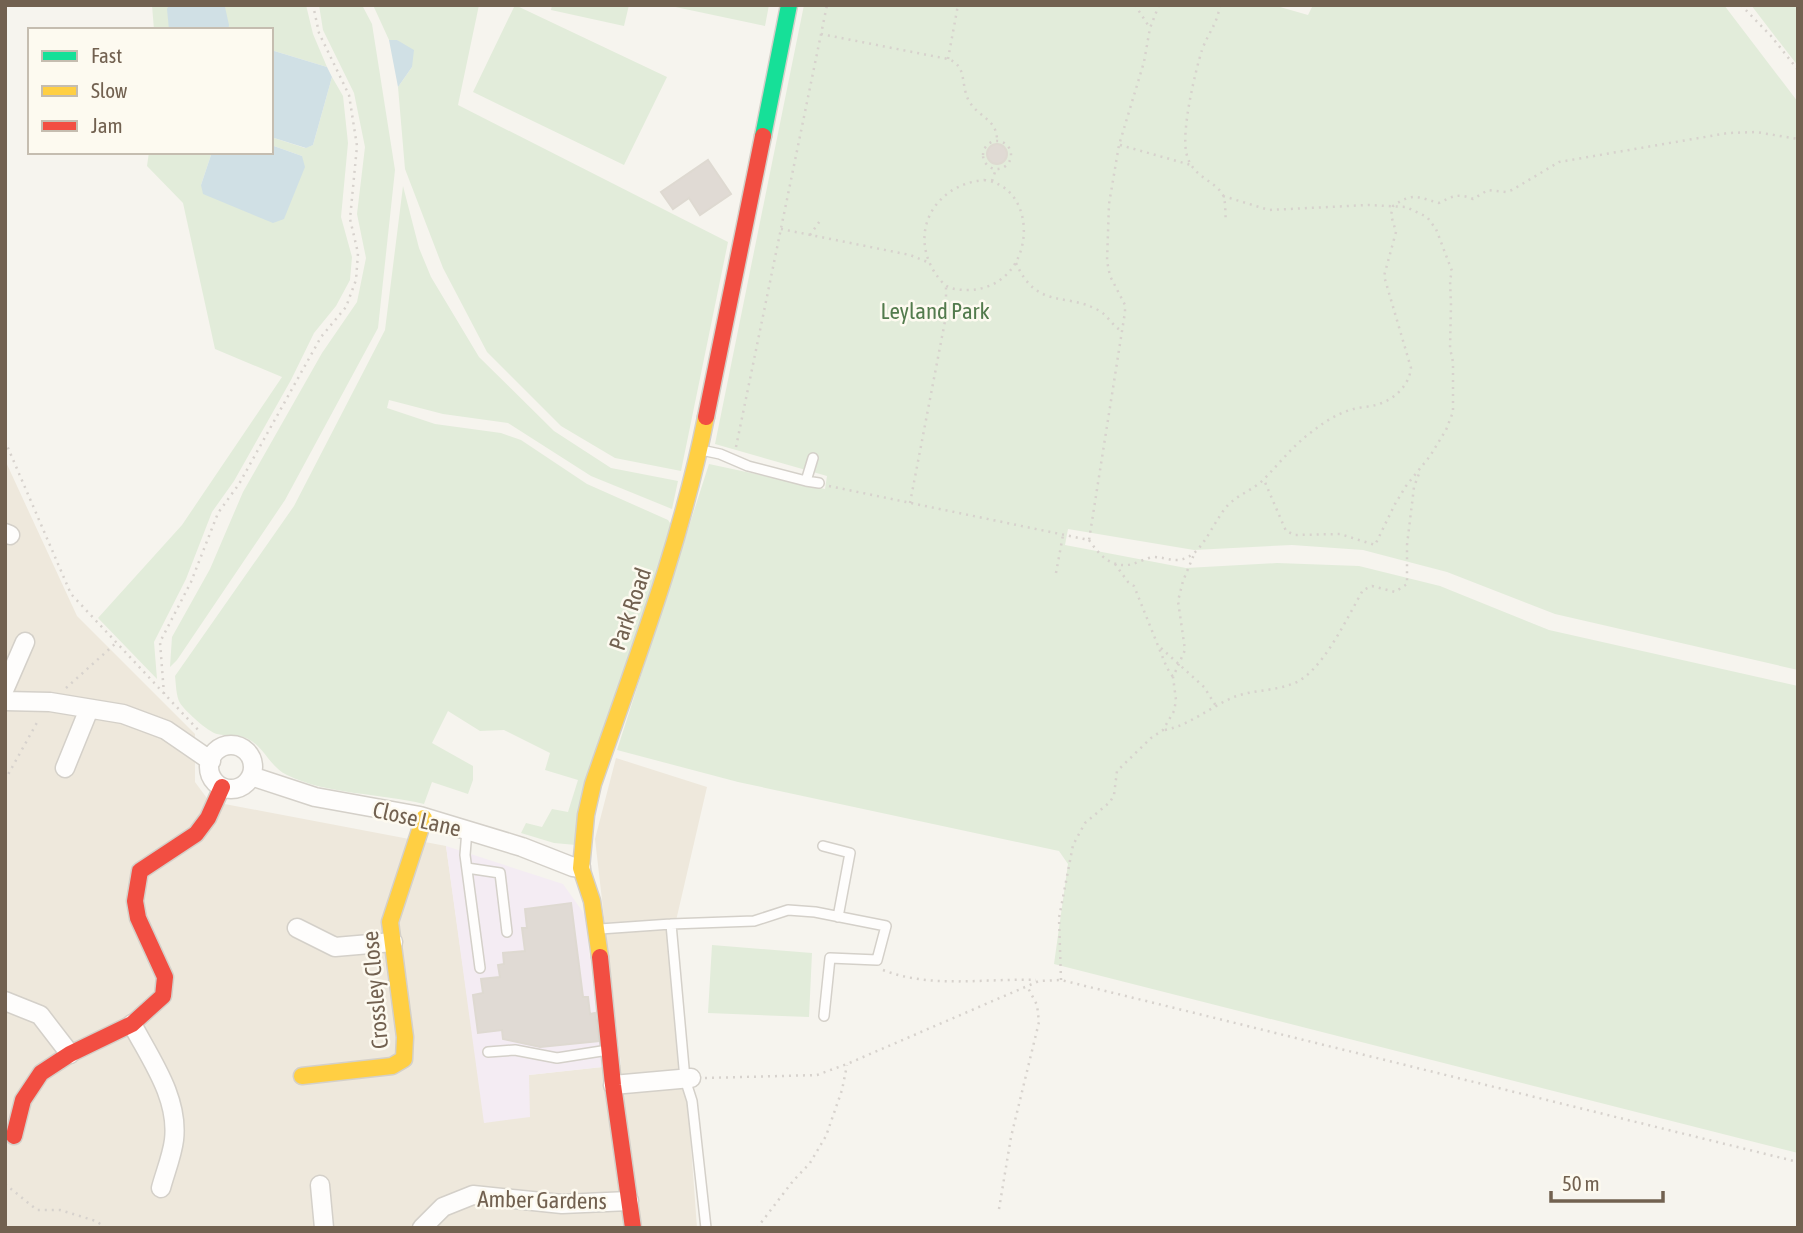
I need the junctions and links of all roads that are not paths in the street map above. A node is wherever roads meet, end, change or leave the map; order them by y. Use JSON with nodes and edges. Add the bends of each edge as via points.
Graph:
{"nodes":[{"id":1,"x":789,"y":5,"type":"edge"},
{"id":2,"x":699,"y":450,"type":"junction"},
{"id":3,"x":813,"y":458,"type":"dead end"},
{"id":4,"x":806,"y":481,"type":"junction"},
{"id":5,"x":820,"y":483,"type":"road end"},
{"id":6,"x":24,"y":642,"type":"dead end"},
{"id":7,"x":5,"y":688,"type":"edge"},
{"id":8,"x":5,"y":701,"type":"edge"},
{"id":9,"x":89,"y":709,"type":"junction"},
{"id":10,"x":214,"y":756,"type":"junction"},
{"id":11,"x":65,"y":768,"type":"dead end"},
{"id":12,"x":251,"y":776,"type":"junction"},
{"id":13,"x":222,"y":787,"type":"junction"},
{"id":14,"x":424,"y":818,"type":"junction"},
{"id":15,"x":467,"y":830,"type":"junction"},
{"id":16,"x":823,"y":846,"type":"dead end"},
{"id":17,"x":467,"y":868,"type":"junction"},
{"id":18,"x":581,"y":868,"type":"junction"},
{"id":19,"x":838,"y":917,"type":"junction"},
{"id":20,"x":671,"y":924,"type":"junction"},
{"id":21,"x":297,"y":928,"type":"dead end"},
{"id":22,"x":598,"y":930,"type":"junction"},
{"id":23,"x":507,"y":932,"type":"dead end"},
{"id":24,"x":393,"y":942,"type":"junction"},
{"id":25,"x":480,"y":968,"type":"dead end"},
{"id":26,"x":5,"y":1001,"type":"edge"},
{"id":27,"x":824,"y":1016,"type":"dead end"},
{"id":28,"x":132,"y":1024,"type":"junction"},
{"id":29,"x":610,"y":1049,"type":"junction"},
{"id":30,"x":488,"y":1052,"type":"dead end"},
{"id":31,"x":70,"y":1054,"type":"junction"},
{"id":32,"x":302,"y":1076,"type":"dead end"},
{"id":33,"x":688,"y":1078,"type":"junction"},
{"id":34,"x":613,"y":1085,"type":"junction"},
{"id":35,"x":14,"y":1136,"type":"dead end"},
{"id":36,"x":320,"y":1185,"type":"dead end"},
{"id":37,"x":161,"y":1188,"type":"dead end"},
{"id":38,"x":629,"y":1201,"type":"junction"},
{"id":39,"x":324,"y":1228,"type":"edge"},
{"id":40,"x":422,"y":1228,"type":"edge"},
{"id":41,"x":633,"y":1228,"type":"edge"},
{"id":42,"x":706,"y":1228,"type":"edge"}],
"edges":[{"from":1,"to":2,"type":"street","name":"Park Road"},
{"from":2,"to":4,"type":"lane"},
{"from":2,"to":18,"type":"street","name":"Park Road","via":[[664,581],[593,783]]},
{"from":3,"to":4,"type":"lane"},
{"from":4,"to":5,"type":"lane"},
{"from":6,"to":7,"type":"street"},
{"from":8,"to":9,"type":"street"},
{"from":9,"to":10,"type":"street","via":[[147,722]]},
{"from":9,"to":11,"type":"street","via":[[81,748]]},
{"from":10,"to":12,"type":"street","via":[[231,746],[244,750],[252,762]]},
{"from":10,"to":13,"type":"street","via":[[211,774]]},
{"from":12,"to":13,"type":"street","via":[[236,789]]},
{"from":12,"to":14,"type":"street","name":"Close Lane","via":[[315,797]]},
{"from":13,"to":28,"type":"street","via":[[196,834],[140,871],[135,901],[138,918],[165,977],[163,996]]},
{"from":14,"to":15,"type":"street","name":"Close Lane"},
{"from":14,"to":24,"type":"street","name":"Crossley Close","via":[[390,922]]},
{"from":15,"to":17,"type":"lane"},
{"from":15,"to":18,"type":"street","name":"Close Lane"},
{"from":16,"to":19,"type":"lane","via":[[850,853]]},
{"from":17,"to":23,"type":"lane","via":[[500,873]]},
{"from":17,"to":25,"type":"lane"},
{"from":18,"to":22,"type":"street","name":"Park Road"},
{"from":19,"to":20,"type":"lane","via":[[788,911],[754,921]]},
{"from":19,"to":27,"type":"lane","via":[[886,926],[877,960],[830,958]]},
{"from":20,"to":22,"type":"lane"},
{"from":20,"to":33,"type":"lane"},
{"from":21,"to":24,"type":"street","via":[[335,947]]},
{"from":22,"to":29,"type":"street","name":"Park Road"},
{"from":24,"to":32,"type":"street","name":"Crossley Close","via":[[404,1059],[392,1066]]},
{"from":26,"to":31,"type":"street","via":[[40,1015]]},
{"from":28,"to":31,"type":"street"},
{"from":28,"to":37,"type":"street","via":[[164,1082],[175,1119],[174,1143]]},
{"from":29,"to":30,"type":"lane","via":[[556,1058],[515,1050]]},
{"from":29,"to":34,"type":"street","name":"Park Road"},
{"from":31,"to":35,"type":"street","via":[[41,1073],[23,1100]]},
{"from":33,"to":34,"type":"street"},
{"from":33,"to":42,"type":"lane"},
{"from":34,"to":38,"type":"street","name":"Park Road"},
{"from":36,"to":39,"type":"street"},
{"from":38,"to":40,"type":"street","name":"Amber Gardens","via":[[562,1204],[473,1195],[443,1207]]},
{"from":38,"to":41,"type":"street","name":"Park Road"}]}
